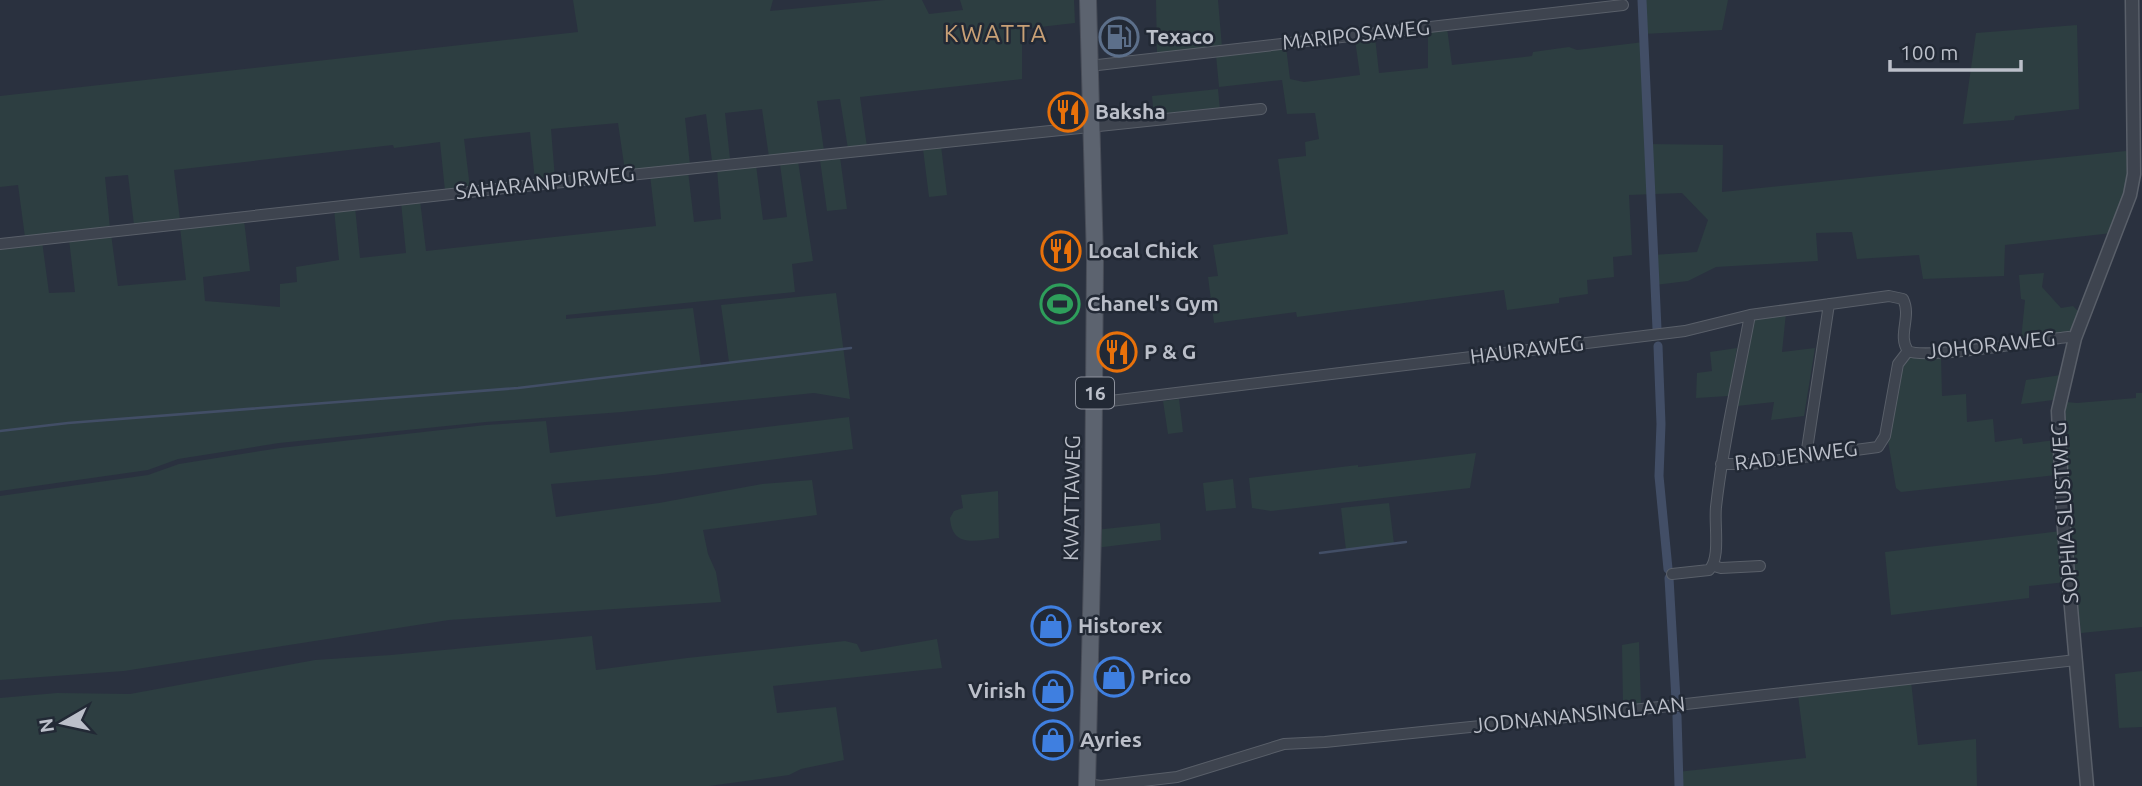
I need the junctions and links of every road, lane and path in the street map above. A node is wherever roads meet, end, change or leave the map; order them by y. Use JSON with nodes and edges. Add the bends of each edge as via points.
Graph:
{"nodes":[{"id":1,"x":1088,"y":0,"type":"edge"},
{"id":2,"x":2132,"y":0,"type":"edge"},
{"id":3,"x":1623,"y":5,"type":"dead end"},
{"id":4,"x":1089,"y":66,"type":"junction"},
{"id":5,"x":1261,"y":109,"type":"dead end"},
{"id":6,"x":1091,"y":127,"type":"junction"},
{"id":7,"x":0,"y":244,"type":"edge"},
{"id":8,"x":1829,"y":304,"type":"junction"},
{"id":9,"x":1750,"y":315,"type":"junction"},
{"id":10,"x":2075,"y":338,"type":"junction"},
{"id":11,"x":1908,"y":351,"type":"junction"},
{"id":12,"x":1094,"y":403,"type":"junction"},
{"id":13,"x":1806,"y":456,"type":"junction"},
{"id":14,"x":1721,"y":464,"type":"junction"},
{"id":15,"x":1714,"y":566,"type":"junction"},
{"id":16,"x":1760,"y":566,"type":"dead end"},
{"id":17,"x":1672,"y":574,"type":"dead end"},
{"id":18,"x":2076,"y":660,"type":"junction"},
{"id":19,"x":1087,"y":785,"type":"edge"},
{"id":20,"x":2087,"y":786,"type":"edge"}],
"edges":[{"from":1,"to":4,"type":"main road","name":"KWATTAWEG","number":"16"},
{"from":2,"to":10,"type":"street","name":"SOPHIA SLUSTWEG","via":[[2134,174]]},
{"from":3,"to":4,"type":"street","name":"MARIPOSAWEG"},
{"from":4,"to":6,"type":"main road","name":"KWATTAWEG","number":"16"},
{"from":5,"to":6,"type":"street","name":"SAHARANPURWEG"},
{"from":6,"to":7,"type":"street","name":"SAHARANPURWEG"},
{"from":6,"to":12,"type":"main road","name":"KWATTAWEG","number":"16"},
{"from":8,"to":9,"type":"street","name":"HAURAWEG"},
{"from":8,"to":11,"type":"street","name":"HAURAWEG","via":[[1889,296],[1903,299],[1908,314],[1902,341]]},
{"from":8,"to":13,"type":"street"},
{"from":9,"to":12,"type":"street","name":"HAURAWEG","via":[[1685,331]]},
{"from":9,"to":14,"type":"street","name":"RADJENWEG"},
{"from":10,"to":11,"type":"street","name":"JOHORAWEG","via":[[1919,354]]},
{"from":10,"to":18,"type":"street","name":"SOPHIA SLUSTWEG","via":[[2058,411]]},
{"from":11,"to":13,"type":"street","name":"RADJENWEG","via":[[1898,364],[1885,436],[1878,447]]},
{"from":12,"to":19,"type":"main road","name":"KWATTAWEG","number":"16"},
{"from":13,"to":14,"type":"street","name":"RADJENWEG"},
{"from":14,"to":15,"type":"street"},
{"from":15,"to":16,"type":"street"},
{"from":15,"to":17,"type":"street"},
{"from":18,"to":19,"type":"street","name":"JODNANANSINGLAAN","via":[[1284,744],[1177,777]]},
{"from":18,"to":20,"type":"street","name":"SOPHIA SLUSTWEG"}]}
